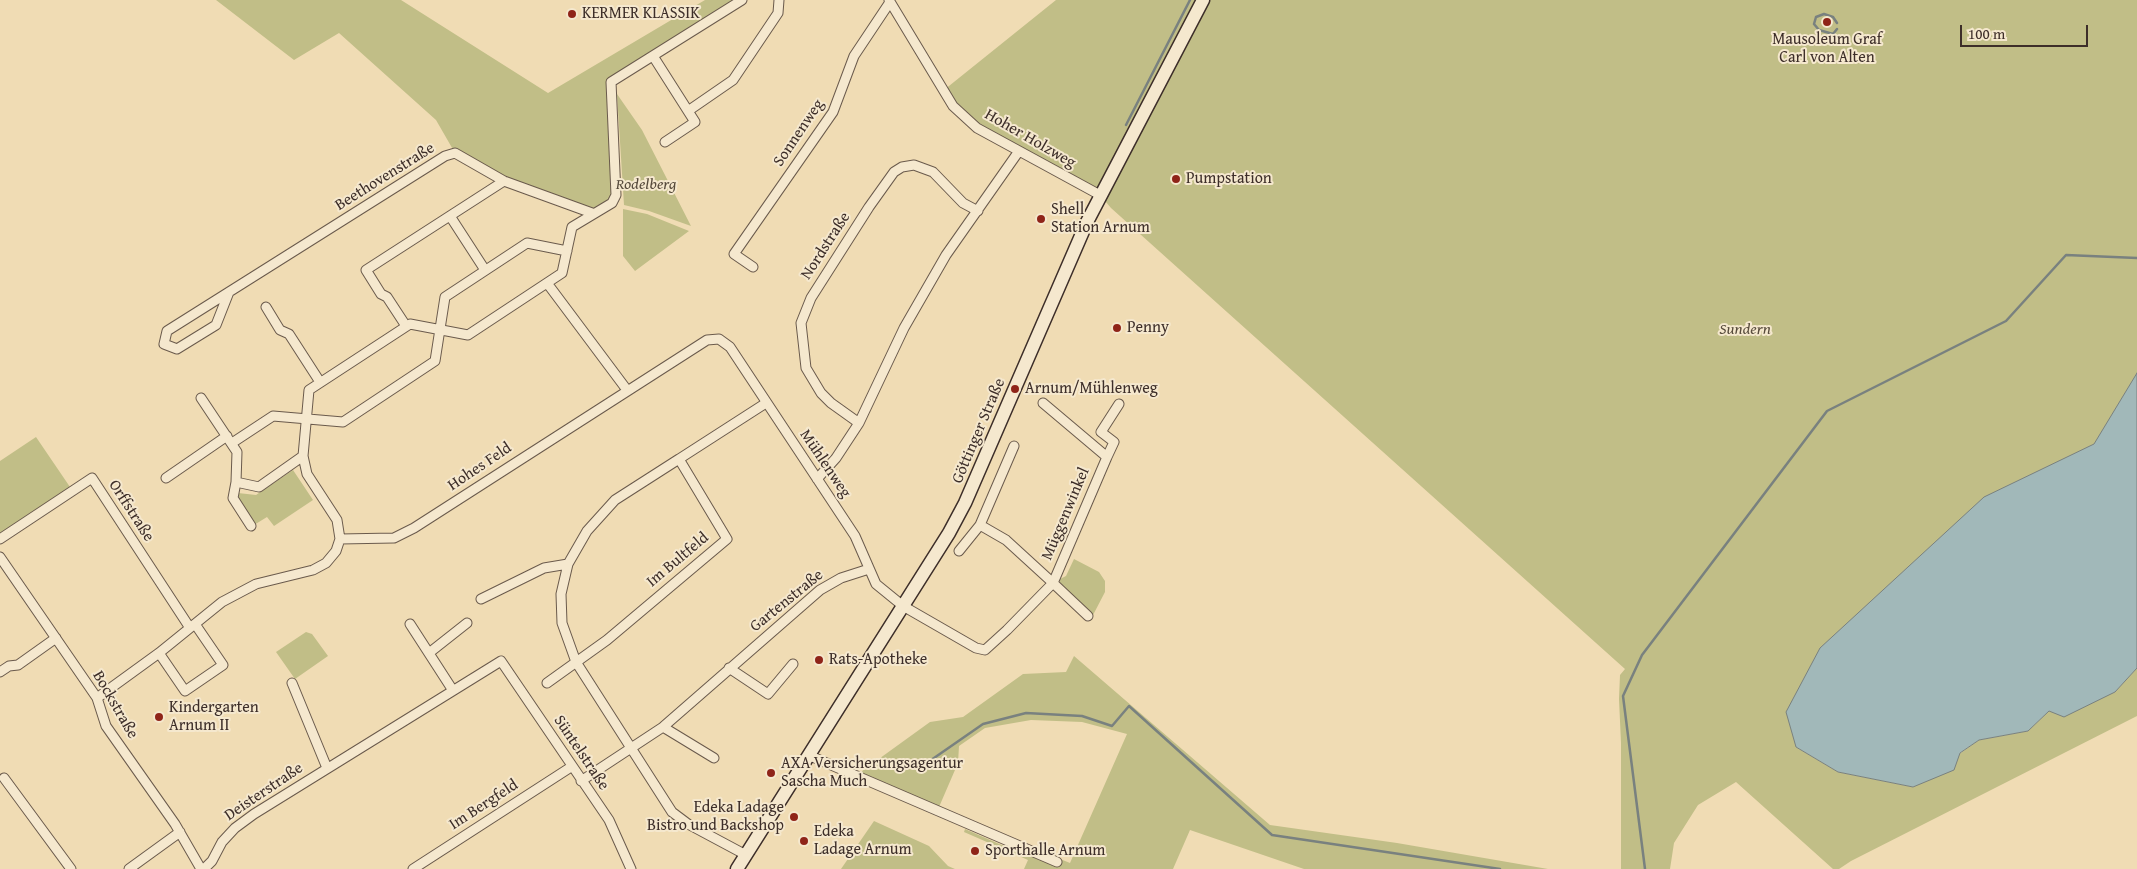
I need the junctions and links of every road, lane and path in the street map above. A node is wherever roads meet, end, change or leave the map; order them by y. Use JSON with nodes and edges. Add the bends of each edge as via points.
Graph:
{"nodes":[{"id":1,"x":742,"y":0,"type":"edge"},
{"id":2,"x":779,"y":0,"type":"edge"},
{"id":3,"x":1203,"y":0,"type":"edge"},
{"id":4,"x":889,"y":1,"type":"edge"},
{"id":5,"x":654,"y":56,"type":"junction"},
{"id":6,"x":688,"y":111,"type":"junction"},
{"id":7,"x":665,"y":142,"type":"dead end"},
{"id":8,"x":1019,"y":151,"type":"junction"},
{"id":9,"x":504,"y":181,"type":"junction"},
{"id":10,"x":1100,"y":195,"type":"junction"},
{"id":11,"x":978,"y":212,"type":"junction"},
{"id":12,"x":592,"y":213,"type":"junction"},
{"id":13,"x":450,"y":216,"type":"junction"},
{"id":14,"x":567,"y":251,"type":"junction"},
{"id":15,"x":753,"y":267,"type":"dead end"},
{"id":16,"x":485,"y":270,"type":"junction"},
{"id":17,"x":547,"y":283,"type":"junction"},
{"id":18,"x":229,"y":292,"type":"junction"},
{"id":19,"x":266,"y":307,"type":"dead end"},
{"id":20,"x":406,"y":326,"type":"junction"},
{"id":21,"x":440,"y":330,"type":"junction"},
{"id":22,"x":719,"y":339,"type":"joint"},
{"id":23,"x":320,"y":382,"type":"junction"},
{"id":24,"x":627,"y":390,"type":"junction"},
{"id":25,"x":202,"y":398,"type":"dead end"},
{"id":26,"x":766,"y":403,"type":"junction"},
{"id":27,"x":1043,"y":403,"type":"dead end"},
{"id":28,"x":1119,"y":404,"type":"dead end"},
{"id":29,"x":307,"y":419,"type":"junction"},
{"id":30,"x":859,"y":422,"type":"junction"},
{"id":31,"x":1101,"y":432,"type":"junction"},
{"id":32,"x":229,"y":440,"type":"junction"},
{"id":33,"x":1092,"y":445,"type":"junction"},
{"id":34,"x":1014,"y":446,"type":"dead end"},
{"id":35,"x":303,"y":456,"type":"junction"},
{"id":36,"x":1107,"y":457,"type":"junction"},
{"id":37,"x":679,"y":460,"type":"junction"},
{"id":38,"x":166,"y":478,"type":"dead end"},
{"id":39,"x":817,"y":479,"type":"junction"},
{"id":40,"x":236,"y":482,"type":"junction"},
{"id":41,"x":980,"y":525,"type":"junction"},
{"id":42,"x":251,"y":526,"type":"dead end"},
{"id":43,"x":0,"y":539,"type":"edge"},
{"id":44,"x":340,"y":539,"type":"junction"},
{"id":45,"x":959,"y":551,"type":"dead end"},
{"id":46,"x":0,"y":557,"type":"edge"},
{"id":47,"x":568,"y":564,"type":"junction"},
{"id":48,"x":869,"y":569,"type":"junction"},
{"id":49,"x":1053,"y":583,"type":"junction"},
{"id":50,"x":481,"y":599,"type":"dead end"},
{"id":51,"x":903,"y":606,"type":"junction"},
{"id":52,"x":1088,"y":616,"type":"dead end"},
{"id":53,"x":467,"y":623,"type":"dead end"},
{"id":54,"x":410,"y":624,"type":"dead end"},
{"id":55,"x":193,"y":626,"type":"junction"},
{"id":56,"x":56,"y":638,"type":"junction"},
{"id":57,"x":158,"y":653,"type":"junction"},
{"id":58,"x":429,"y":653,"type":"junction"},
{"id":59,"x":498,"y":662,"type":"joint"},
{"id":60,"x":576,"y":662,"type":"junction"},
{"id":61,"x":793,"y":664,"type":"dead end"},
{"id":62,"x":729,"y":668,"type":"junction"},
{"id":63,"x":0,"y":672,"type":"edge"},
{"id":64,"x":547,"y":683,"type":"dead end"},
{"id":65,"x":292,"y":684,"type":"dead end"},
{"id":66,"x":452,"y":690,"type":"junction"},
{"id":67,"x":97,"y":698,"type":"junction"},
{"id":68,"x":663,"y":726,"type":"junction"},
{"id":69,"x":629,"y":748,"type":"junction"},
{"id":70,"x":808,"y":755,"type":"junction"},
{"id":71,"x":714,"y":758,"type":"dead end"},
{"id":72,"x":571,"y":767,"type":"junction"},
{"id":73,"x":327,"y":768,"type":"junction"},
{"id":74,"x":4,"y":778,"type":"dead end"},
{"id":75,"x":581,"y":781,"type":"junction"},
{"id":76,"x":180,"y":832,"type":"junction"},
{"id":77,"x":746,"y":855,"type":"junction"},
{"id":78,"x":1057,"y":862,"type":"dead end"},
{"id":79,"x":71,"y":869,"type":"edge"},
{"id":80,"x":129,"y":869,"type":"edge"},
{"id":81,"x":203,"y":869,"type":"edge"},
{"id":82,"x":413,"y":869,"type":"edge"},
{"id":83,"x":631,"y":869,"type":"edge"},
{"id":84,"x":737,"y":869,"type":"edge"}],
"edges":[{"from":1,"to":5,"type":"street"},
{"from":2,"to":6,"type":"street","via":[[774,20],[733,80]]},
{"from":3,"to":10,"type":"street","name":"Göttinger Straße"},
{"from":4,"to":8,"type":"street","name":"Hoher Holzweg","via":[[953,106],[977,128]]},
{"from":4,"to":15,"type":"street","name":"Sonnenweg","via":[[854,56],[833,112],[734,254]]},
{"from":5,"to":6,"type":"street"},
{"from":5,"to":12,"type":"street","via":[[612,82],[616,195],[612,203]]},
{"from":6,"to":7,"type":"street","via":[[695,122]]},
{"from":8,"to":10,"type":"street","name":"Hoher Holzweg"},
{"from":8,"to":11,"type":"street"},
{"from":9,"to":12,"type":"street","name":"Beethovenstraße"},
{"from":9,"to":13,"type":"street"},
{"from":9,"to":18,"type":"street","name":"Beethovenstraße","via":[[455,154],[445,156]]},
{"from":10,"to":51,"type":"street","name":"Göttinger Straße","via":[[1048,307],[965,503]]},
{"from":11,"to":30,"type":"street","via":[[946,255],[904,328]]},
{"from":11,"to":30,"type":"street","name":"Nordstraße","via":[[963,203],[933,172],[914,164],[902,167],[894,172],[869,207],[811,298],[801,323],[806,368],[821,393]]},
{"from":12,"to":14,"type":"street","via":[[572,227]]},
{"from":13,"to":16,"type":"street"},
{"from":13,"to":20,"type":"street","via":[[366,270]]},
{"from":14,"to":16,"type":"street","via":[[527,243]]},
{"from":14,"to":17,"type":"street","via":[[562,273]]},
{"from":16,"to":21,"type":"street","via":[[446,297]]},
{"from":17,"to":21,"type":"street","via":[[468,335]]},
{"from":17,"to":24,"type":"street"},
{"from":18,"to":18,"type":"street","name":"Beethovenstraße","via":[[167,331],[164,344],[177,349],[216,325]]},
{"from":19,"to":23,"type":"street","via":[[280,330],[289,334]]},
{"from":20,"to":21,"type":"street"},
{"from":20,"to":23,"type":"street"},
{"from":21,"to":29,"type":"street","via":[[434,361],[343,422]]},
{"from":22,"to":24,"type":"street","name":"Hohes Feld","via":[[707,340]]},
{"from":22,"to":26,"type":"street","name":"Mühlenweg","via":[[730,347]]},
{"from":23,"to":29,"type":"street","via":[[310,390]]},
{"from":24,"to":44,"type":"street","name":"Hohes Feld","via":[[414,528],[394,538]]},
{"from":25,"to":32,"type":"street"},
{"from":26,"to":37,"type":"street"},
{"from":26,"to":39,"type":"street","name":"Mühlenweg"},
{"from":27,"to":33,"type":"street","name":"Müggenwinkel"},
{"from":28,"to":31,"type":"street"},
{"from":29,"to":32,"type":"street","via":[[273,416]]},
{"from":29,"to":35,"type":"street"},
{"from":30,"to":39,"type":"street","via":[[836,458]]},
{"from":31,"to":33,"type":"street"},
{"from":31,"to":36,"type":"street","name":"Müggenwinkel","via":[[1114,442]]},
{"from":32,"to":38,"type":"street"},
{"from":32,"to":40,"type":"street","via":[[237,452]]},
{"from":33,"to":36,"type":"street","name":"Müggenwinkel"},
{"from":34,"to":41,"type":"street"},
{"from":35,"to":40,"type":"street","via":[[259,487]]},
{"from":35,"to":44,"type":"street","via":[[307,474],[337,520]]},
{"from":36,"to":49,"type":"street","name":"Müggenwinkel"},
{"from":37,"to":47,"type":"street","via":[[616,500],[586,531]]},
{"from":37,"to":60,"type":"street","name":"Im Bultfeld","via":[[727,539],[607,640]]},
{"from":39,"to":48,"type":"street","name":"Mühlenweg","via":[[855,536]]},
{"from":40,"to":42,"type":"street","via":[[233,498]]},
{"from":41,"to":45,"type":"street"},
{"from":41,"to":49,"type":"street","name":"Müggenwinkel","via":[[1006,540]]},
{"from":43,"to":55,"type":"street","name":"Orffstraße","via":[[92,478]]},
{"from":44,"to":55,"type":"street","via":[[331,557],[313,570],[256,584],[222,602]]},
{"from":46,"to":56,"type":"street","name":"Bockstraße"},
{"from":47,"to":50,"type":"street","via":[[544,568]]},
{"from":47,"to":60,"type":"street","via":[[561,609],[565,636]]},
{"from":48,"to":51,"type":"street","name":"Mühlenweg","via":[[876,584]]},
{"from":48,"to":62,"type":"street","name":"Gartenstraße","via":[[841,578],[820,590]]},
{"from":49,"to":51,"type":"street","name":"Müggenwinkel","via":[[985,650]]},
{"from":49,"to":52,"type":"street","name":"Müggenwinkel"},
{"from":51,"to":70,"type":"street","name":"Göttinger Straße"},
{"from":53,"to":58,"type":"street"},
{"from":54,"to":58,"type":"street"},
{"from":55,"to":57,"type":"street"},
{"from":55,"to":57,"type":"street","via":[[223,665],[185,691]]},
{"from":56,"to":63,"type":"street","via":[[18,665]]},
{"from":56,"to":67,"type":"street","name":"Bockstraße"},
{"from":57,"to":67,"type":"street"},
{"from":58,"to":66,"type":"street"},
{"from":59,"to":66,"type":"street","name":"Deisterstraße"},
{"from":59,"to":72,"type":"street","name":"Süntelstraße","via":[[501,661]]},
{"from":60,"to":64,"type":"street","name":"Im Bultfeld"},
{"from":60,"to":69,"type":"street"},
{"from":61,"to":62,"type":"street","via":[[768,694]]},
{"from":62,"to":68,"type":"street","name":"Gartenstraße"},
{"from":65,"to":73,"type":"street","name":"Deisterstraße"},
{"from":66,"to":73,"type":"street","name":"Deisterstraße"},
{"from":67,"to":76,"type":"street","name":"Bockstraße","via":[[106,726]]},
{"from":68,"to":69,"type":"street","name":"Gartenstraße"},
{"from":68,"to":71,"type":"street"},
{"from":69,"to":75,"type":"street","name":"Gartenstraße"},
{"from":69,"to":77,"type":"street","via":[[672,812]]},
{"from":70,"to":77,"type":"street","name":"Göttinger Straße"},
{"from":70,"to":78,"type":"street"},
{"from":72,"to":75,"type":"street","name":"Süntelstraße"},
{"from":72,"to":82,"type":"street","name":"Im Bergfeld"},
{"from":73,"to":81,"type":"street","name":"Deisterstraße","via":[[235,828]]},
{"from":74,"to":79,"type":"street"},
{"from":75,"to":83,"type":"street","name":"Süntelstraße","via":[[609,820]]},
{"from":76,"to":80,"type":"street"},
{"from":76,"to":81,"type":"street","name":"Bockstraße"},
{"from":77,"to":84,"type":"street","name":"Göttinger Straße"}]}
